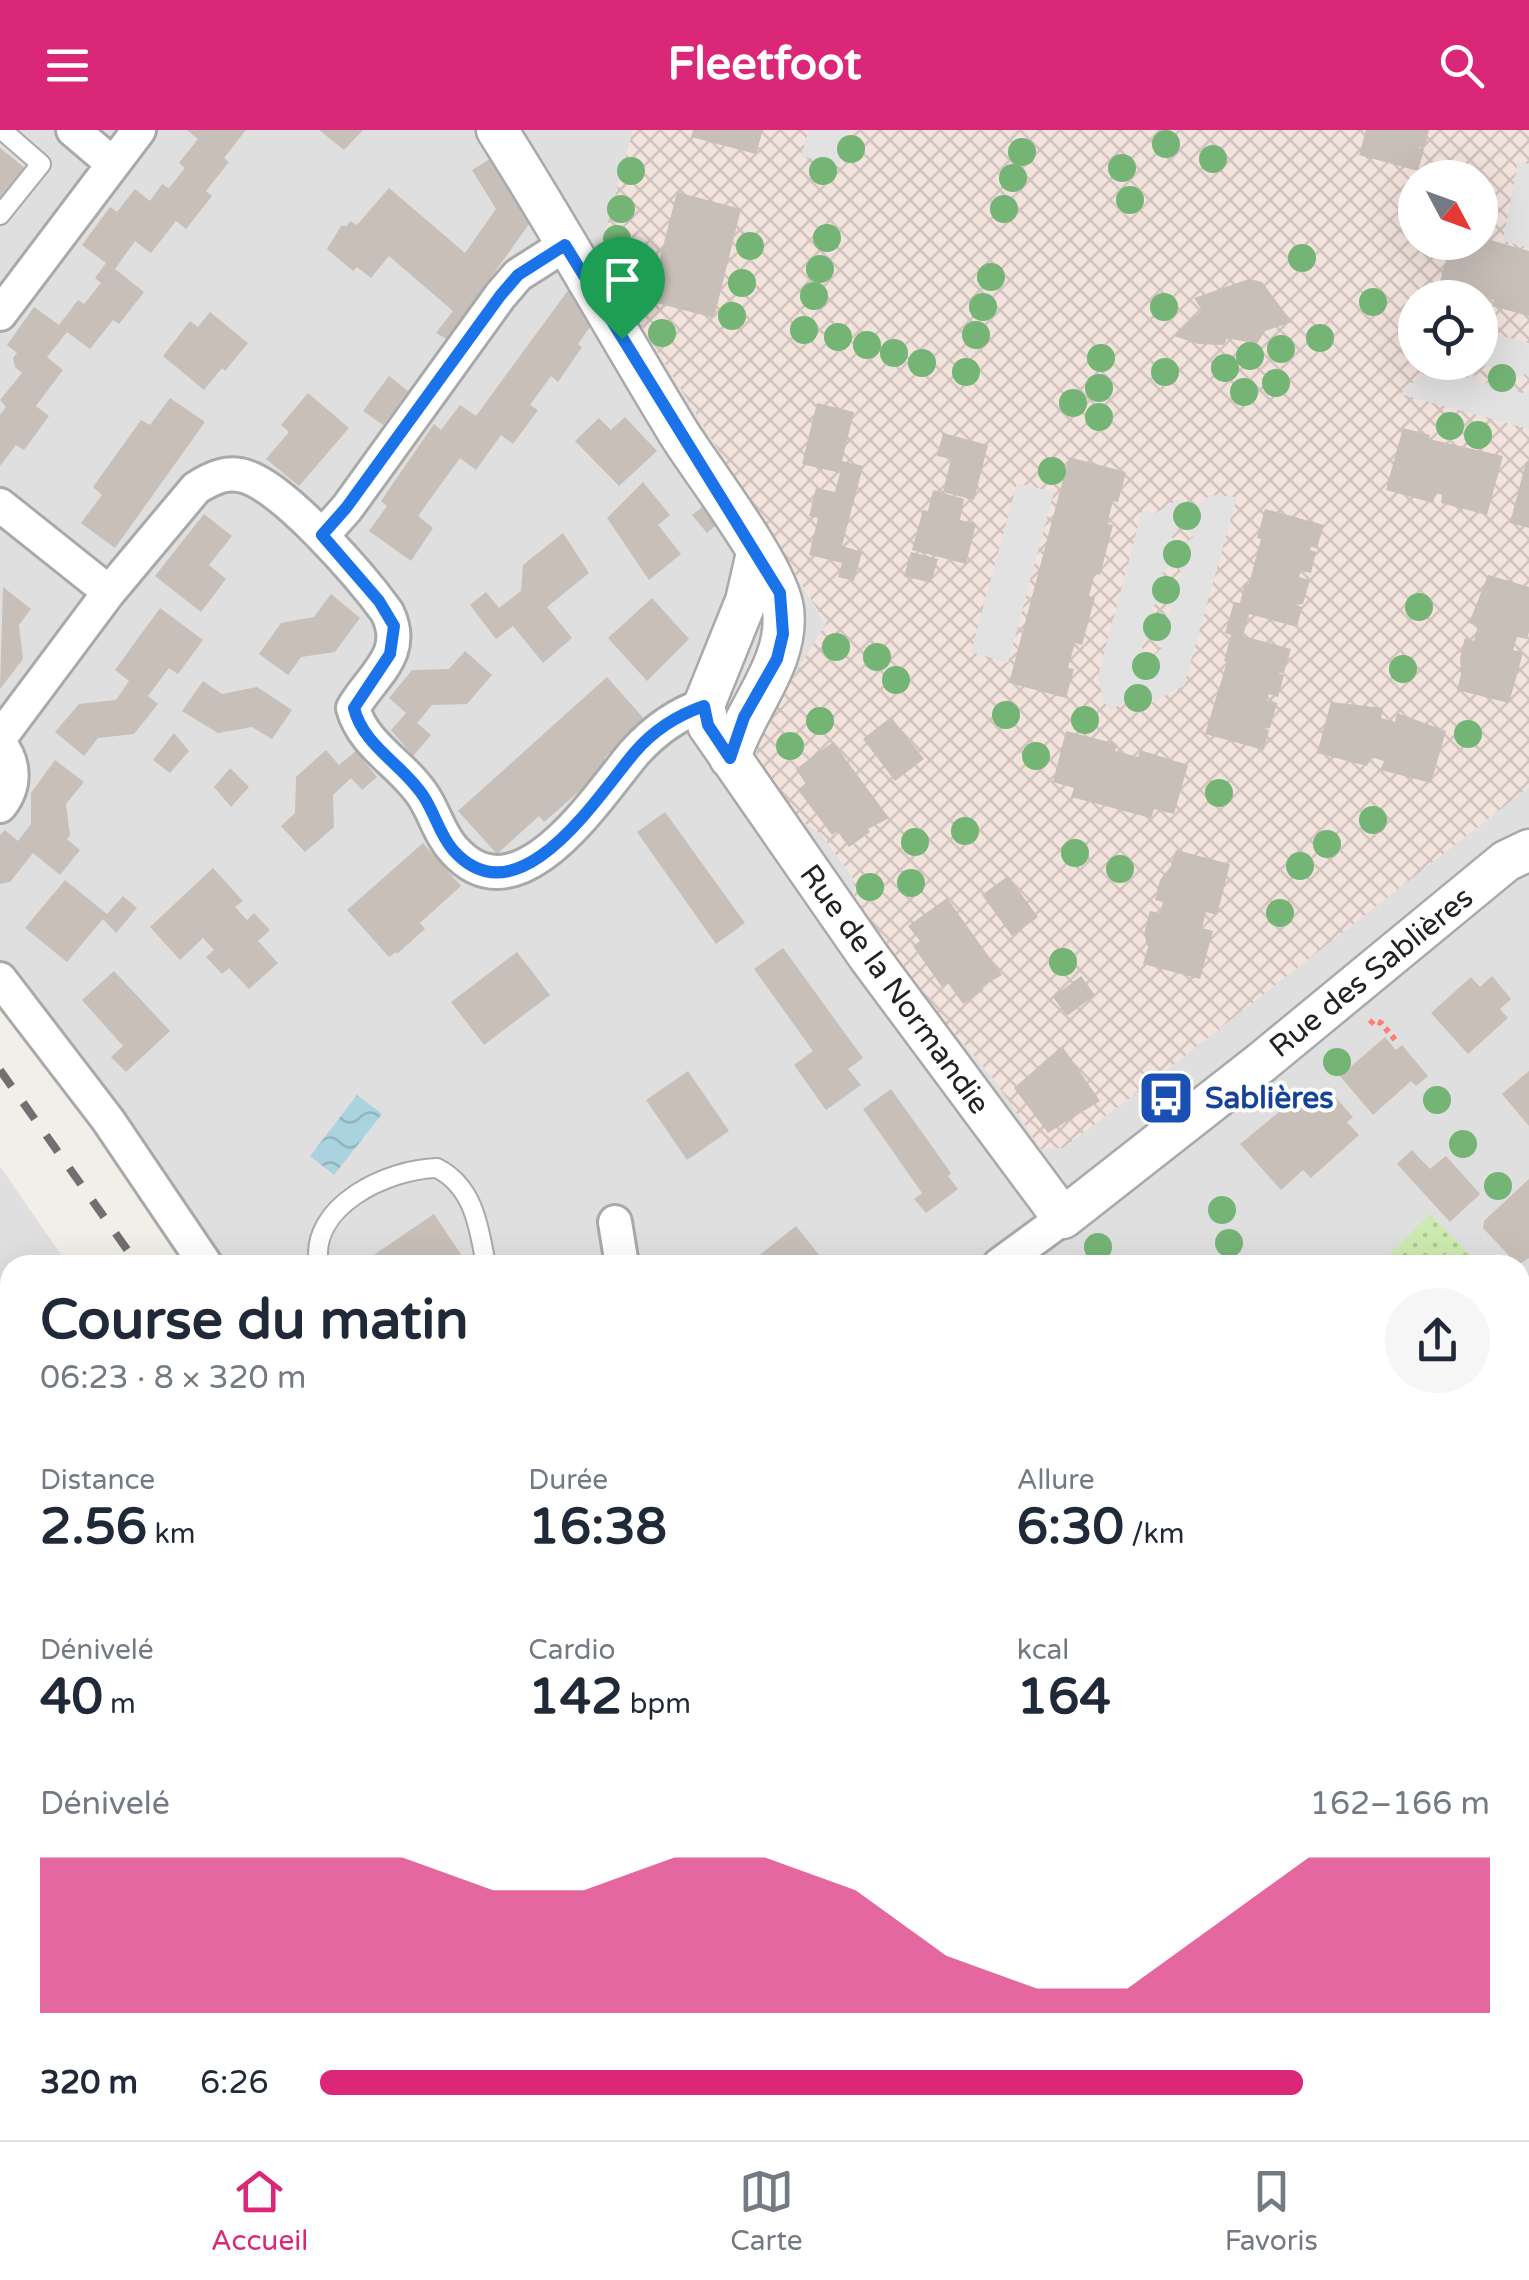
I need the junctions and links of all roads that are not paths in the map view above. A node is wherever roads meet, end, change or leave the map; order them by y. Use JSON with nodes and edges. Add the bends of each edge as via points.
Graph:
{"nodes":[{"id":1,"x":2,"y":130,"type":"edge"},
{"id":2,"x":73,"y":130,"type":"edge"},
{"id":3,"x":139,"y":130,"type":"edge"},
{"id":4,"x":498,"y":130,"type":"edge"},
{"id":5,"x":113,"y":164,"type":"junction"},
{"id":6,"x":0,"y":215,"type":"edge"},
{"id":7,"x":565,"y":245,"type":"junction"},
{"id":8,"x":0,"y":314,"type":"edge"},
{"id":9,"x":0,"y":505,"type":"edge"},
{"id":10,"x":322,"y":535,"type":"junction"},
{"id":11,"x":757,"y":554,"type":"junction"},
{"id":12,"x":110,"y":592,"type":"junction"},
{"id":13,"x":704,"y":706,"type":"junction"},
{"id":14,"x":0,"y":741,"type":"edge"},
{"id":15,"x":730,"y":758,"type":"junction"},
{"id":16,"x":0,"y":806,"type":"edge"},
{"id":17,"x":1521,"y":847,"type":"edge"},
{"id":18,"x":0,"y":979,"type":"edge"},
{"id":19,"x":1063,"y":1218,"type":"junction"},
{"id":20,"x":614,"y":1222,"type":"dead end"},
{"id":21,"x":199,"y":1255,"type":"edge"},
{"id":22,"x":319,"y":1255,"type":"edge"},
{"id":23,"x":484,"y":1255,"type":"edge"},
{"id":24,"x":620,"y":1255,"type":"edge"},
{"id":25,"x":1013,"y":1255,"type":"edge"}],
"edges":[{"from":1,"to":6,"type":"lane","via":[[41,164]]},
{"from":2,"to":5,"type":"street"},
{"from":3,"to":5,"type":"street"},
{"from":4,"to":7,"type":"street"},
{"from":5,"to":8,"type":"street"},
{"from":7,"to":10,"type":"street","via":[[518,275],[500,296]]},
{"from":7,"to":11,"type":"street"},
{"from":9,"to":12,"type":"street"},
{"from":10,"to":12,"type":"street","via":[[260,483],[228,474],[196,488]]},
{"from":10,"to":13,"type":"street","via":[[394,626],[390,654],[354,708],[357,722],[423,794],[444,837],[470,864],[490,871],[532,862],[596,804],[635,752]]},
{"from":11,"to":13,"type":"street","via":[[746,601]]},
{"from":11,"to":15,"type":"street","via":[[780,593],[783,634]]},
{"from":12,"to":14,"type":"street"},
{"from":13,"to":15,"type":"street","name":"Rue de la Normandie"},
{"from":14,"to":16,"type":"street","via":[[12,782]]},
{"from":15,"to":19,"type":"street","name":"Rue de la Normandie"},
{"from":17,"to":19,"type":"street","name":"Rue des Sablières"},
{"from":18,"to":21,"type":"street","via":[[108,1120]]},
{"from":19,"to":25,"type":"street","name":"Rue des Sablières"},
{"from":20,"to":24,"type":"street"},
{"from":22,"to":23,"type":"lane","via":[[319,1238],[358,1192],[390,1176],[436,1168],[459,1183],[470,1201]]}]}
